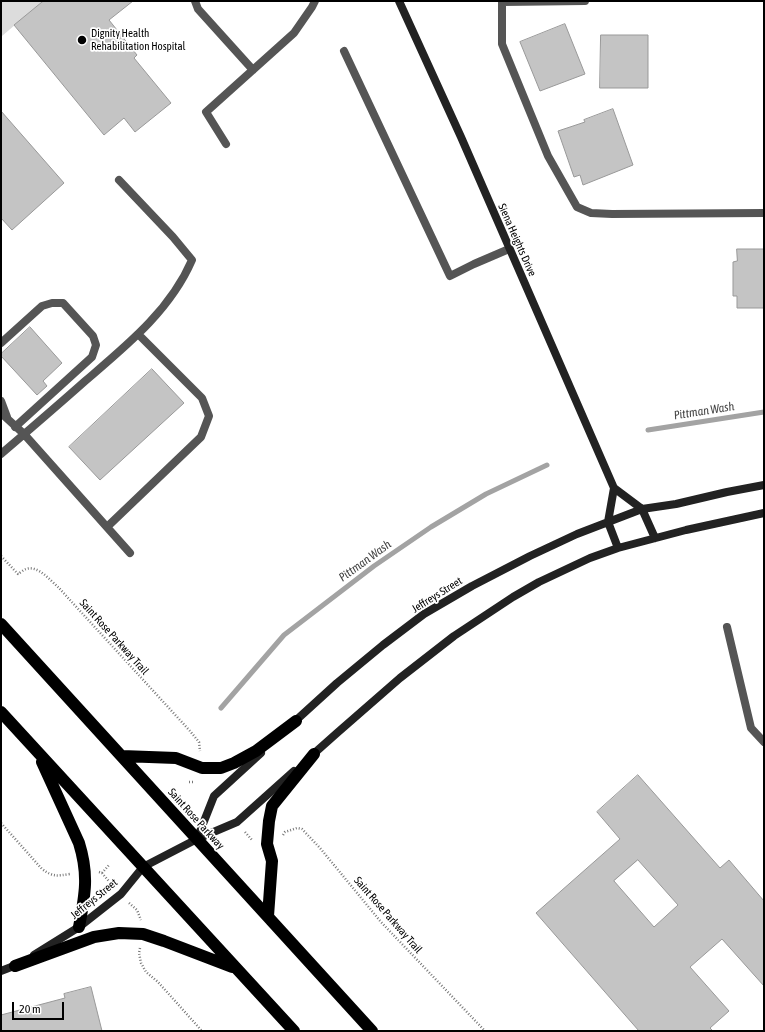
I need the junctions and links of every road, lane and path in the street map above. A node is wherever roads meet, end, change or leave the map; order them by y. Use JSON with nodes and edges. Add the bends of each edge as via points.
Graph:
{"nodes":[{"id":1,"x":195,"y":1,"type":"edge"},
{"id":2,"x":315,"y":1,"type":"edge"},
{"id":3,"x":399,"y":1,"type":"edge"},
{"id":4,"x":502,"y":1,"type":"edge"},
{"id":5,"x":585,"y":1,"type":"edge"},
{"id":6,"x":344,"y":51,"type":"dead end"},
{"id":7,"x":253,"y":70,"type":"junction"},
{"id":8,"x":226,"y":144,"type":"dead end"},
{"id":9,"x":119,"y":180,"type":"dead end"},
{"id":10,"x":764,"y":213,"type":"edge"},
{"id":11,"x":509,"y":249,"type":"junction"},
{"id":12,"x":138,"y":334,"type":"junction"},
{"id":13,"x":1,"y":343,"type":"edge"},
{"id":14,"x":1,"y":401,"type":"edge"},
{"id":15,"x":1,"y":413,"type":"edge"},
{"id":16,"x":8,"y":420,"type":"junction"},
{"id":17,"x":15,"y":426,"type":"junction"},
{"id":18,"x":24,"y":434,"type":"junction"},
{"id":19,"x":1,"y":454,"type":"edge"},
{"id":20,"x":764,"y":485,"type":"edge"},
{"id":21,"x":614,"y":488,"type":"junction"},
{"id":22,"x":642,"y":509,"type":"junction"},
{"id":23,"x":764,"y":513,"type":"edge"},
{"id":24,"x":608,"y":522,"type":"junction"},
{"id":25,"x":107,"y":527,"type":"junction"},
{"id":26,"x":655,"y":538,"type":"junction"},
{"id":27,"x":618,"y":548,"type":"junction"},
{"id":28,"x":130,"y":553,"type":"dead end"},
{"id":29,"x":1,"y":556,"type":"edge"},
{"id":30,"x":1,"y":624,"type":"edge"},
{"id":31,"x":727,"y":627,"type":"dead end"},
{"id":32,"x":1,"y":712,"type":"edge"},
{"id":33,"x":296,"y":721,"type":"junction"},
{"id":34,"x":764,"y":742,"type":"edge"},
{"id":35,"x":37,"y":752,"type":"junction"},
{"id":36,"x":314,"y":754,"type":"junction"},
{"id":37,"x":122,"y":756,"type":"junction"},
{"id":38,"x":199,"y":756,"type":"dead end"},
{"id":39,"x":237,"y":822,"type":"junction"},
{"id":40,"x":1,"y":823,"type":"edge"},
{"id":41,"x":249,"y":836,"type":"dead end"},
{"id":42,"x":282,"y":837,"type":"dead end"},
{"id":43,"x":197,"y":838,"type":"junction"},
{"id":44,"x":109,"y":865,"type":"dead end"},
{"id":45,"x":143,"y":867,"type":"junction"},
{"id":46,"x":75,"y":873,"type":"dead end"},
{"id":47,"x":102,"y":873,"type":"dead end"},
{"id":48,"x":268,"y":916,"type":"junction"},
{"id":49,"x":79,"y":927,"type":"junction"},
{"id":50,"x":141,"y":945,"type":"dead end"},
{"id":51,"x":15,"y":966,"type":"junction"},
{"id":52,"x":235,"y":968,"type":"junction"},
{"id":53,"x":1,"y":971,"type":"edge"},
{"id":54,"x":202,"y":1031,"type":"edge"},
{"id":55,"x":294,"y":1031,"type":"edge"},
{"id":56,"x":372,"y":1031,"type":"edge"},
{"id":57,"x":485,"y":1031,"type":"edge"}],
"edges":[{"from":1,"to":7,"type":"lane","via":[[198,9]]},
{"from":2,"to":7,"type":"lane","via":[[294,34]]},
{"from":3,"to":11,"type":"street","name":"Siena Heights Drive"},
{"from":4,"to":5,"type":"lane"},
{"from":4,"to":10,"type":"lane","via":[[502,44],[548,156],[577,207],[591,213],[612,214]]},
{"from":6,"to":11,"type":"lane","via":[[450,276]]},
{"from":7,"to":8,"type":"lane","via":[[206,112]]},
{"from":9,"to":12,"type":"lane","via":[[192,260],[184,278],[153,320]]},
{"from":11,"to":21,"type":"street","name":"Siena Heights Drive"},
{"from":12,"to":18,"type":"lane"},
{"from":12,"to":25,"type":"lane","via":[[202,398],[209,416],[201,437]]},
{"from":13,"to":17,"type":"lane","via":[[42,306],[63,303],[93,336],[96,345],[92,357]]},
{"from":14,"to":16,"type":"lane"},
{"from":15,"to":16,"type":"lane"},
{"from":16,"to":17,"type":"lane"},
{"from":17,"to":18,"type":"lane"},
{"from":18,"to":19,"type":"lane"},
{"from":18,"to":25,"type":"lane"},
{"from":20,"to":22,"type":"street","name":"Jeffreys Street"},
{"from":21,"to":22,"type":"street","name":"Siena Heights Drive"},
{"from":21,"to":24,"type":"street"},
{"from":22,"to":24,"type":"street","name":"Jeffreys Street"},
{"from":22,"to":26,"type":"street","name":"Siena Heights Drive"},
{"from":23,"to":26,"type":"street","name":"Jeffreys Street"},
{"from":24,"to":27,"type":"street"},
{"from":24,"to":33,"type":"street","name":"Jeffreys Street","via":[[530,556],[424,614],[337,683]]},
{"from":25,"to":28,"type":"lane"},
{"from":26,"to":27,"type":"street","name":"Jeffreys Street"},
{"from":27,"to":36,"type":"street","name":"Jeffreys Street","via":[[539,582],[454,636],[400,678]]},
{"from":29,"to":38,"type":"path","name":"Saint Rose Parkway Trail","via":[[18,574],[26,569],[35,569],[58,588],[190,731],[199,742]]},
{"from":30,"to":37,"type":"highway","name":"Saint Rose Parkway"},
{"from":31,"to":34,"type":"lane","via":[[751,728]]},
{"from":32,"to":35,"type":"highway"},
{"from":33,"to":37,"type":"highway","via":[[256,751],[221,768],[202,768],[176,758]]},
{"from":33,"to":43,"type":"street","name":"Jeffreys Street","via":[[214,796]]},
{"from":35,"to":45,"type":"highway"},
{"from":35,"to":49,"type":"highway","via":[[83,856],[86,888]]},
{"from":36,"to":39,"type":"street","name":"Jeffreys Street"},
{"from":36,"to":48,"type":"highway","via":[[272,806],[267,844],[272,861]]},
{"from":37,"to":43,"type":"highway","name":"Saint Rose Parkway"},
{"from":39,"to":41,"type":"path"},
{"from":39,"to":43,"type":"street","name":"Jeffreys Street"},
{"from":40,"to":46,"type":"path","via":[[47,873],[55,876]]},
{"from":42,"to":57,"type":"path","name":"Saint Rose Parkway Trail","via":[[285,832],[302,829],[381,922]]},
{"from":43,"to":45,"type":"street","name":"Jeffreys Street"},
{"from":43,"to":48,"type":"highway","name":"Saint Rose Parkway"},
{"from":44,"to":47,"type":"path"},
{"from":45,"to":49,"type":"street","name":"Jeffreys Street","via":[[121,894]]},
{"from":45,"to":52,"type":"highway"},
{"from":48,"to":56,"type":"highway","name":"Saint Rose Parkway"},
{"from":49,"to":51,"type":"street","name":"Jeffreys Street"},
{"from":50,"to":54,"type":"path","via":[[139,953],[146,972]]},
{"from":51,"to":52,"type":"highway","via":[[94,937],[119,933],[143,934]]},
{"from":51,"to":53,"type":"street","name":"Jeffreys Street"},
{"from":52,"to":55,"type":"highway"}]}
